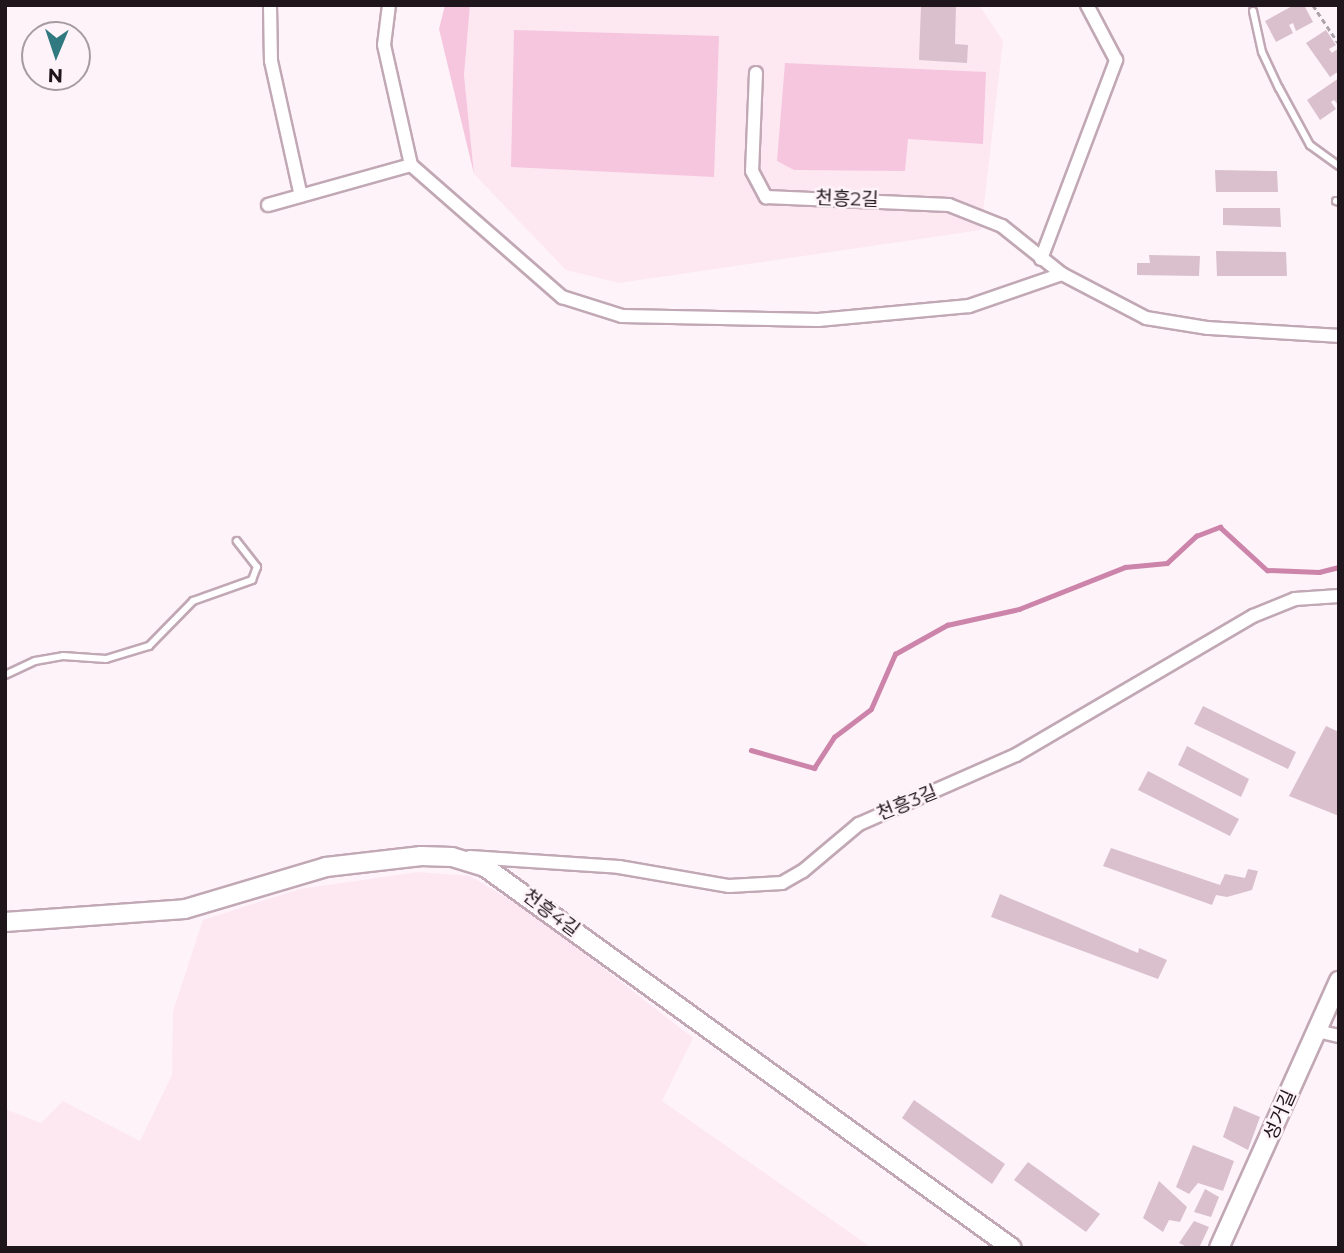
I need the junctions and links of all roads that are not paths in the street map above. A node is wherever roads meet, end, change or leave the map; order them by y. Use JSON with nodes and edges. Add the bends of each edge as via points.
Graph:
{"nodes":[{"id":1,"x":270,"y":5,"type":"edge"},
{"id":2,"x":389,"y":5,"type":"edge"},
{"id":3,"x":1087,"y":5,"type":"edge"},
{"id":4,"x":1253,"y":11,"type":"dead end"},
{"id":5,"x":756,"y":73,"type":"dead end"},
{"id":6,"x":411,"y":166,"type":"junction"},
{"id":7,"x":1339,"y":166,"type":"edge"},
{"id":8,"x":301,"y":196,"type":"junction"},
{"id":9,"x":268,"y":205,"type":"dead end"},
{"id":10,"x":1041,"y":259,"type":"junction"},
{"id":11,"x":1062,"y":274,"type":"junction"},
{"id":12,"x":1339,"y":336,"type":"edge"},
{"id":13,"x":237,"y":541,"type":"dead end"},
{"id":14,"x":1339,"y":596,"type":"edge"},
{"id":15,"x":5,"y":675,"type":"edge"},
{"id":16,"x":452,"y":857,"type":"junction"},
{"id":17,"x":5,"y":922,"type":"edge"},
{"id":18,"x":1339,"y":981,"type":"edge"},
{"id":19,"x":1317,"y":1031,"type":"junction"},
{"id":20,"x":1339,"y":1036,"type":"edge"},
{"id":21,"x":1012,"y":1248,"type":"edge"},
{"id":22,"x":1219,"y":1248,"type":"edge"}],
"edges":[{"from":1,"to":8,"type":"street","via":[[271,61]]},
{"from":2,"to":6,"type":"street","via":[[384,45]]},
{"from":3,"to":10,"type":"street","via":[[1116,60]]},
{"from":4,"to":7,"type":"lane","via":[[1262,52],[1310,145]]},
{"from":5,"to":10,"type":"street","name":"천흥2길","via":[[752,171],[766,197],[949,205],[1002,226]]},
{"from":6,"to":8,"type":"street"},
{"from":6,"to":11,"type":"street","via":[[562,297],[622,316],[818,320],[911,313],[969,306]]},
{"from":8,"to":9,"type":"street"},
{"from":10,"to":11,"type":"street","name":"천흥2길"},
{"from":11,"to":12,"type":"street","name":"천흥2길","via":[[1146,317],[1208,327]]},
{"from":13,"to":15,"type":"lane","via":[[257,567],[253,580],[193,601],[149,646],[106,659],[63,656],[35,661]]},
{"from":14,"to":16,"type":"street","name":"천흥3길","via":[[1295,599],[1253,615],[1016,755],[859,824],[782,883],[729,886],[620,867]]},
{"from":16,"to":17,"type":"street","name":"천흥4길","via":[[326,867],[185,909]]},
{"from":16,"to":21,"type":"street","name":"천흥4길","via":[[485,867],[514,886],[687,1017]]},
{"from":18,"to":19,"type":"street","name":"성거길"},
{"from":19,"to":20,"type":"street"},
{"from":19,"to":22,"type":"street","name":"성거길"}]}
